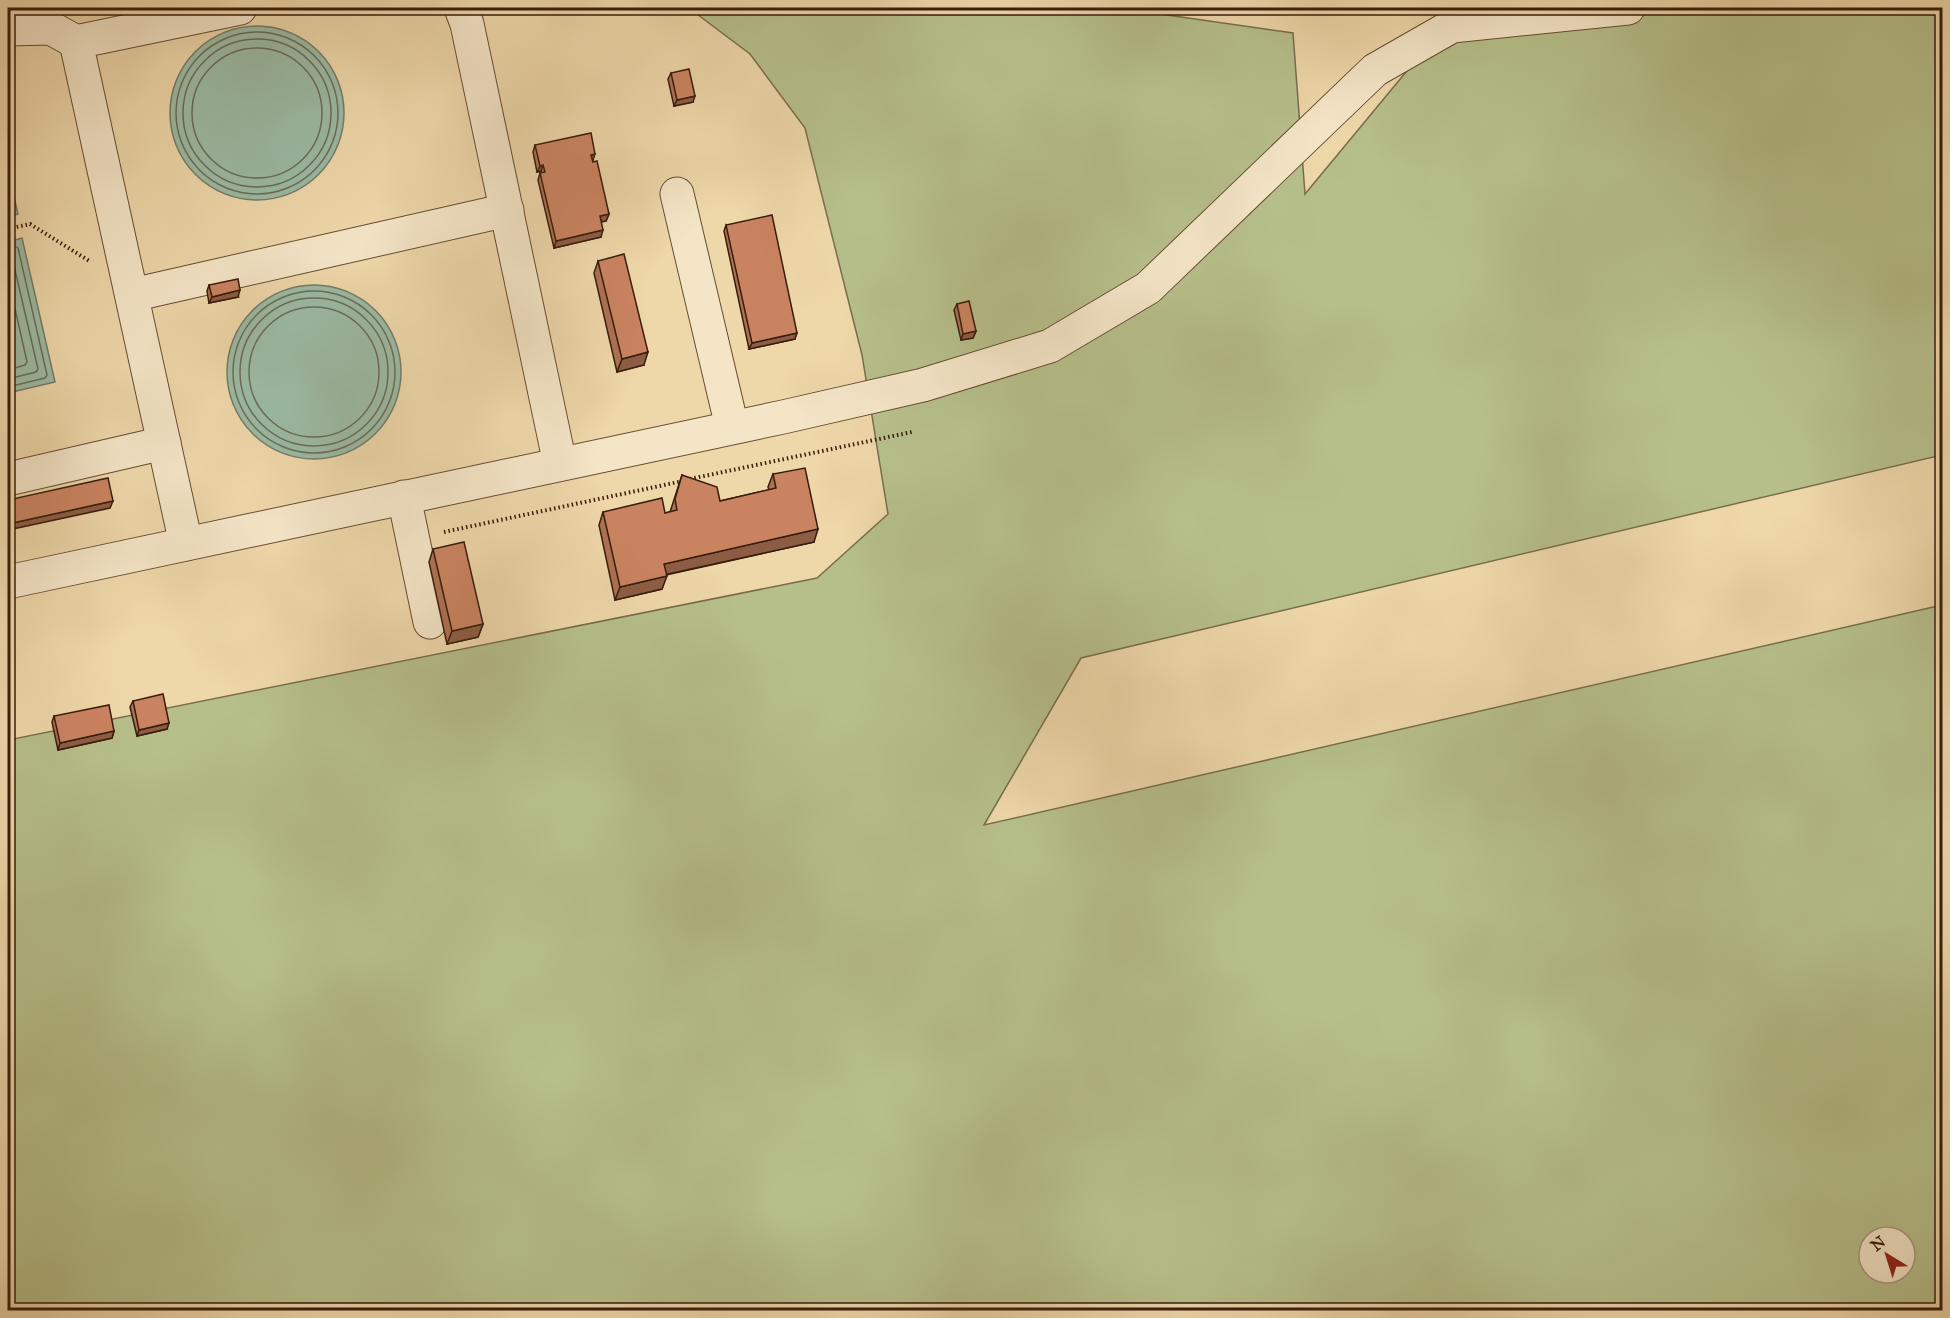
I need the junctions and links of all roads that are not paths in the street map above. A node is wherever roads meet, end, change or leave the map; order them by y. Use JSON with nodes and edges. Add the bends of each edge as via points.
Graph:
{"nodes":[{"id":1,"x":240,"y":8,"type":"edge"},
{"id":2,"x":461,"y":8,"type":"edge"},
{"id":3,"x":1628,"y":8,"type":"edge"},
{"id":4,"x":8,"y":29,"type":"edge"},
{"id":5,"x":76,"y":42,"type":"junction"},
{"id":6,"x":676,"y":194,"type":"dead end"},
{"id":7,"x":507,"y":210,"type":"junction"},
{"id":8,"x":130,"y":291,"type":"junction"},
{"id":9,"x":732,"y":428,"type":"junction"},
{"id":10,"x":164,"y":443,"type":"junction"},
{"id":11,"x":560,"y":464,"type":"junction"},
{"id":12,"x":8,"y":479,"type":"edge"},
{"id":13,"x":404,"y":497,"type":"junction"},
{"id":14,"x":186,"y":543,"type":"junction"},
{"id":15,"x":8,"y":582,"type":"edge"},
{"id":16,"x":430,"y":622,"type":"dead end"}],
"edges":[{"from":1,"to":5,"type":"lane"},
{"from":2,"to":7,"type":"lane"},
{"from":3,"to":9,"type":"lane","via":[[1452,26],[1375,70],[1149,288],[1050,346],[922,385]]},
{"from":4,"to":5,"type":"lane","via":[[51,28]]},
{"from":5,"to":8,"type":"lane"},
{"from":6,"to":9,"type":"lane"},
{"from":7,"to":8,"type":"lane"},
{"from":7,"to":11,"type":"lane"},
{"from":8,"to":10,"type":"lane"},
{"from":9,"to":11,"type":"lane"},
{"from":10,"to":12,"type":"lane"},
{"from":10,"to":14,"type":"lane"},
{"from":11,"to":13,"type":"lane"},
{"from":13,"to":14,"type":"lane"},
{"from":13,"to":16,"type":"lane"},
{"from":14,"to":15,"type":"lane"}]}
